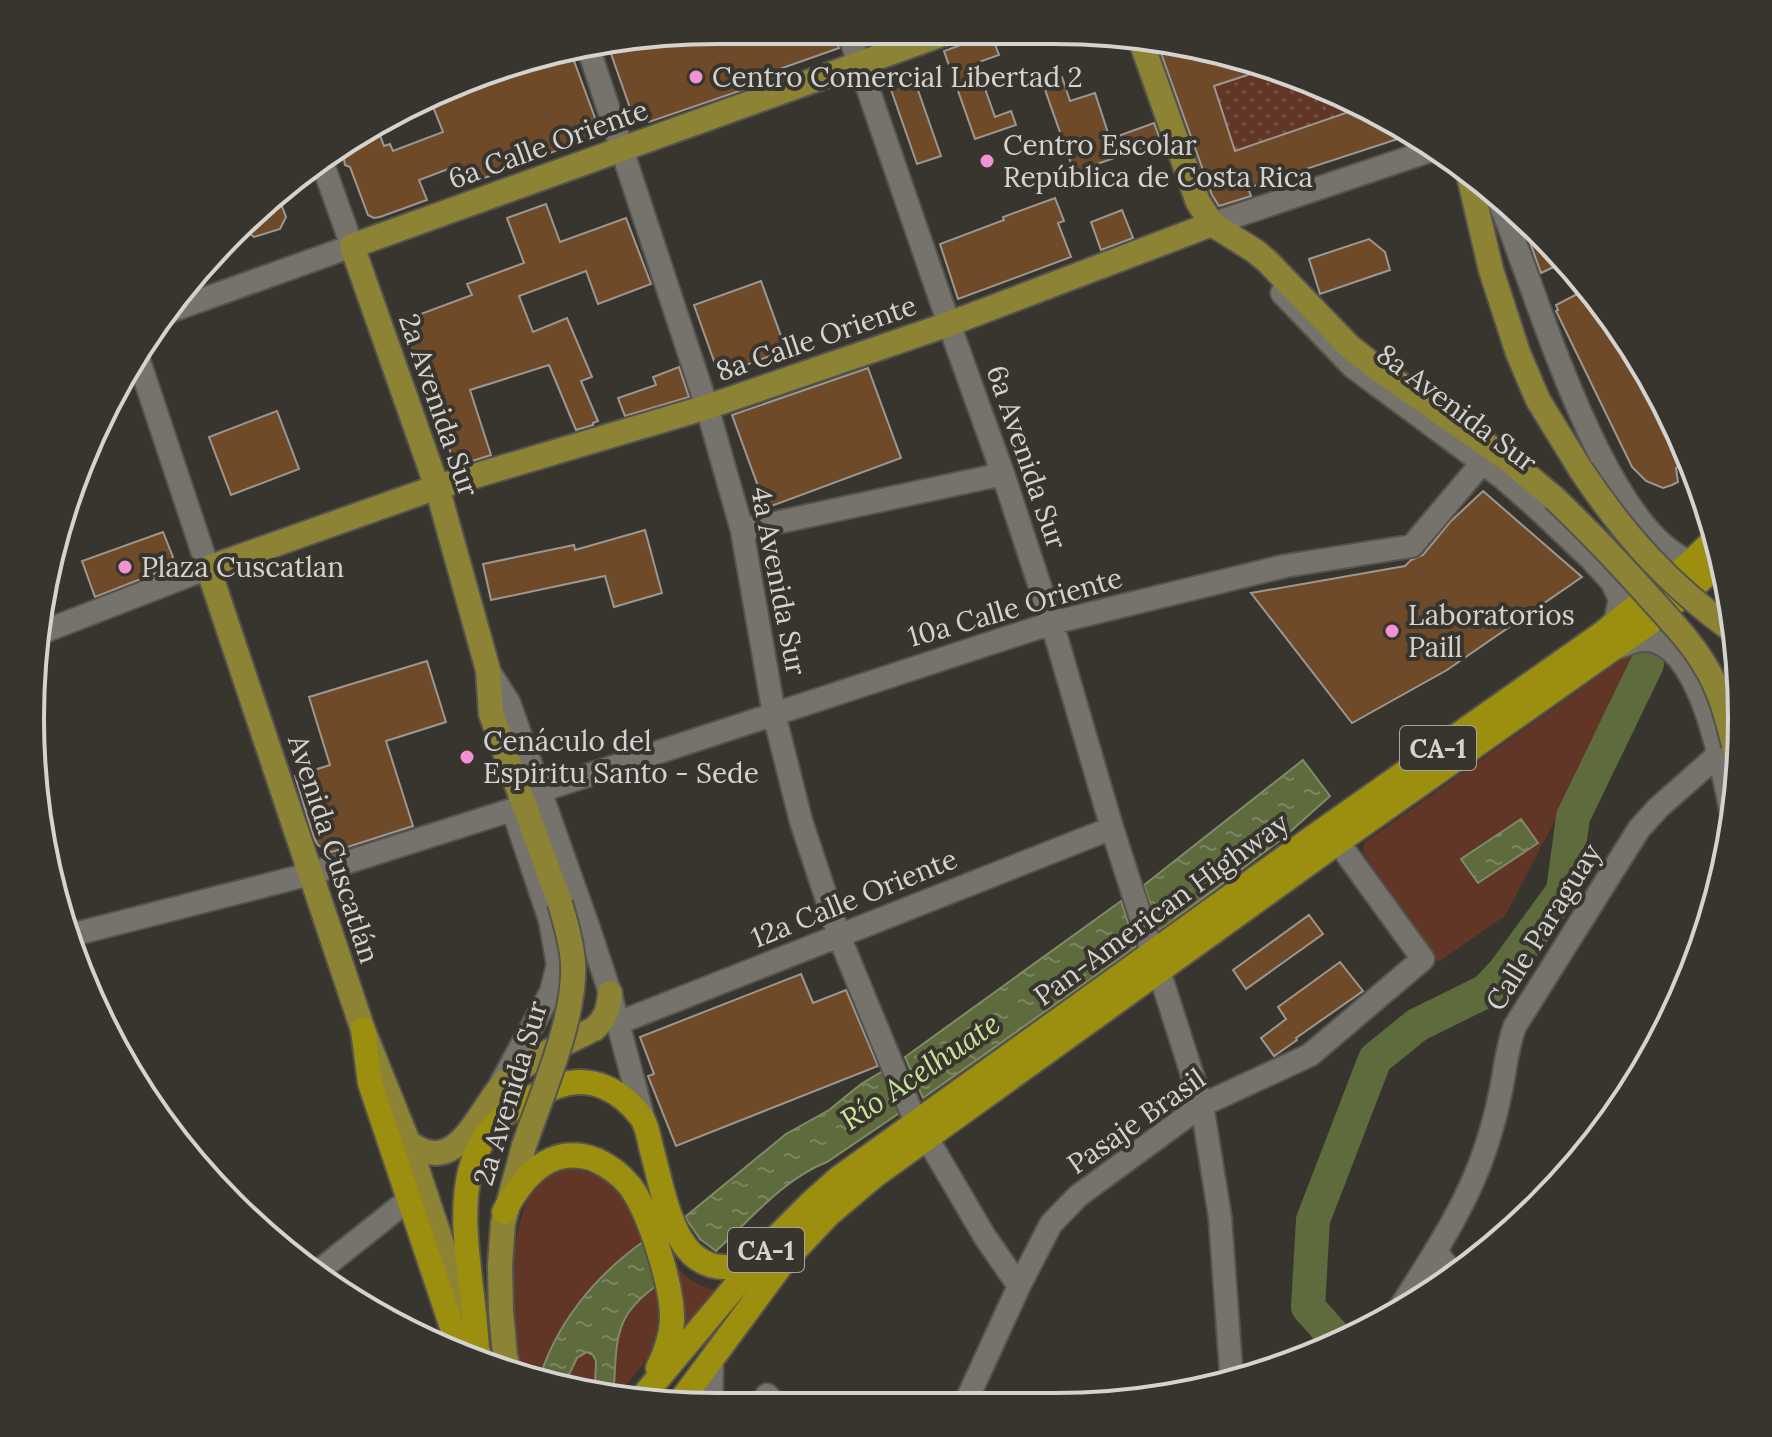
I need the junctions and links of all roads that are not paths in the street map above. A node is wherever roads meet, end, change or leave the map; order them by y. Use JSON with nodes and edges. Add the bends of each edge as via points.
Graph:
{"nodes":[{"id":1,"x":853,"y":44,"type":"edge"},
{"id":2,"x":915,"y":44,"type":"edge"},
{"id":3,"x":1144,"y":50,"type":"edge"},
{"id":4,"x":591,"y":56,"type":"edge"},
{"id":5,"x":860,"y":64,"type":"junction"},
{"id":6,"x":621,"y":150,"type":"junction"},
{"id":7,"x":1422,"y":154,"type":"edge"},
{"id":8,"x":325,"y":171,"type":"edge"},
{"id":9,"x":1470,"y":188,"type":"edge"},
{"id":10,"x":1506,"y":219,"type":"edge"},
{"id":11,"x":1221,"y":230,"type":"junction"},
{"id":12,"x":352,"y":246,"type":"junction"},
{"id":13,"x":185,"y":306,"type":"edge"},
{"id":14,"x":949,"y":324,"type":"junction"},
{"id":15,"x":142,"y":369,"type":"edge"},
{"id":16,"x":707,"y":407,"type":"junction"},
{"id":17,"x":1482,"y":463,"type":"junction"},
{"id":18,"x":1003,"y":474,"type":"junction"},
{"id":19,"x":437,"y":487,"type":"junction"},
{"id":20,"x":1629,"y":506,"type":"junction"},
{"id":21,"x":742,"y":530,"type":"junction"},
{"id":22,"x":1706,"y":548,"type":"edge"},
{"id":23,"x":1585,"y":553,"type":"junction"},
{"id":24,"x":1691,"y":562,"type":"junction"},
{"id":25,"x":208,"y":568,"type":"junction"},
{"id":26,"x":1711,"y":571,"type":"edge"},
{"id":27,"x":1721,"y":621,"type":"edge"},
{"id":28,"x":1052,"y":623,"type":"junction"},
{"id":29,"x":50,"y":629,"type":"edge"},
{"id":30,"x":1608,"y":641,"type":"junction"},
{"id":31,"x":1727,"y":690,"type":"edge"},
{"id":32,"x":774,"y":714,"type":"junction"},
{"id":33,"x":1711,"y":724,"type":"junction"},
{"id":34,"x":1728,"y":738,"type":"edge"},
{"id":35,"x":1727,"y":751,"type":"edge"},
{"id":36,"x":1727,"y":757,"type":"edge"},
{"id":37,"x":526,"y":802,"type":"junction"},
{"id":38,"x":1112,"y":828,"type":"junction"},
{"id":39,"x":1338,"y":842,"type":"junction"},
{"id":40,"x":310,"y":874,"type":"junction"},
{"id":41,"x":79,"y":933,"type":"edge"},
{"id":42,"x":839,"y":936,"type":"junction"},
{"id":43,"x":1153,"y":954,"type":"junction"},
{"id":44,"x":610,"y":993,"type":"junction"},
{"id":45,"x":618,"y":1023,"type":"junction"},
{"id":46,"x":363,"y":1030,"type":"junction"},
{"id":47,"x":498,"y":1087,"type":"junction"},
{"id":48,"x":1202,"y":1105,"type":"junction"},
{"id":49,"x":644,"y":1121,"type":"junction"},
{"id":50,"x":917,"y":1122,"type":"junction"},
{"id":51,"x":408,"y":1142,"type":"junction"},
{"id":52,"x":408,"y":1200,"type":"junction"},
{"id":53,"x":504,"y":1212,"type":"junction"},
{"id":54,"x":663,"y":1230,"type":"junction"},
{"id":55,"x":1436,"y":1251,"type":"junction"},
{"id":56,"x":759,"y":1258,"type":"junction"},
{"id":57,"x":325,"y":1266,"type":"edge"},
{"id":58,"x":1447,"y":1266,"type":"edge"},
{"id":59,"x":1019,"y":1286,"type":"junction"},
{"id":60,"x":1411,"y":1290,"type":"edge"},
{"id":61,"x":469,"y":1345,"type":"edge"},
{"id":62,"x":470,"y":1346,"type":"edge"},
{"id":63,"x":474,"y":1347,"type":"edge"},
{"id":64,"x":507,"y":1358,"type":"edge"},
{"id":65,"x":712,"y":1360,"type":"junction"},
{"id":66,"x":1231,"y":1369,"type":"edge"},
{"id":67,"x":646,"y":1389,"type":"edge"},
{"id":68,"x":649,"y":1389,"type":"edge"},
{"id":69,"x":687,"y":1392,"type":"edge"},
{"id":70,"x":711,"y":1393,"type":"edge"},
{"id":71,"x":970,"y":1393,"type":"edge"}],
"edges":[{"from":1,"to":5,"type":"street","name":"6a Avenida Sur"},
{"from":2,"to":5,"type":"main road","name":"6a Calle Oriente"},
{"from":3,"to":11,"type":"main road","via":[[1198,202]]},
{"from":4,"to":6,"type":"street","name":"4a Avenida Sur"},
{"from":5,"to":6,"type":"main road","name":"6a Calle Oriente"},
{"from":5,"to":14,"type":"street","name":"6a Avenida Sur"},
{"from":6,"to":12,"type":"main road","name":"6a Calle Oriente"},
{"from":6,"to":16,"type":"street","name":"4a Avenida Sur"},
{"from":7,"to":11,"type":"street","name":"8a Calle Oriente"},
{"from":8,"to":12,"type":"street","name":"2a Avenida Sur"},
{"from":9,"to":27,"type":"main road","bridge":true,"via":[[1491,270],[1538,400],[1617,522],[1657,567]]},
{"from":10,"to":20,"type":"street","via":[[1583,420]]},
{"from":11,"to":14,"type":"main road","name":"8a Calle Oriente","via":[[1176,239]]},
{"from":11,"to":17,"type":"street","name":"8a Avenida Sur","via":[[1342,358]]},
{"from":11,"to":34,"type":"main road","bridge":true,"via":[[1267,261],[1350,347],[1510,461],[1608,550],[1704,664],[1722,701]]},
{"from":12,"to":13,"type":"street","name":"6a Calle Oriente"},
{"from":12,"to":19,"type":"main road","name":"2a Avenida Sur"},
{"from":14,"to":16,"type":"main road","name":"8a Calle Oriente"},
{"from":14,"to":18,"type":"street","name":"6a Avenida Sur"},
{"from":15,"to":25,"type":"street","name":"Avenida Cuscatlán"},
{"from":16,"to":19,"type":"main road","name":"8a Calle Oriente"},
{"from":16,"to":21,"type":"street","name":"4a Avenida Sur"},
{"from":17,"to":23,"type":"street","name":"8a Avenida Sur"},
{"from":17,"to":28,"type":"street","name":"10a Calle Oriente","via":[[1412,546],[1285,566]]},
{"from":18,"to":21,"type":"street"},
{"from":18,"to":28,"type":"street","name":"6a Avenida Sur"},
{"from":19,"to":25,"type":"main road","name":"8a Calle Oriente"},
{"from":19,"to":37,"type":"main road","name":"2a Avenida Sur","via":[[488,670],[491,714]]},
{"from":20,"to":23,"type":"street","via":[[1636,537],[1626,551],[1608,563]]},
{"from":20,"to":24,"type":"street","via":[[1668,549]]},
{"from":21,"to":32,"type":"street","name":"4a Avenida Sur"},
{"from":22,"to":24,"type":"highway","name":"Pan-American Highway","number":"CA-1"},
{"from":23,"to":30,"type":"street","name":"8a Avenida Sur","via":[[1620,599]]},
{"from":24,"to":30,"type":"highway","name":"Pan-American Highway","number":"CA-1"},
{"from":25,"to":29,"type":"street"},
{"from":25,"to":40,"type":"main road","name":"Avenida Cuscatlán"},
{"from":26,"to":30,"type":"highway","name":"Pan-American Highway","number":"CA-1","via":[[1652,621]]},
{"from":28,"to":32,"type":"street","name":"10a Calle Oriente"},
{"from":28,"to":38,"type":"street","name":"6a Avenida Sur"},
{"from":30,"to":33,"type":"street","via":[[1642,640],[1667,647],[1698,687]]},
{"from":30,"to":39,"type":"highway","name":"Pan-American Highway","number":"CA-1"},
{"from":30,"to":43,"type":"highway","name":"Pan-American Highway","number":"CA-1"},
{"from":31,"to":33,"type":"street"},
{"from":32,"to":37,"type":"street","name":"10a Calle Oriente"},
{"from":32,"to":42,"type":"street","name":"4a Avenida Sur","via":[[801,821]]},
{"from":33,"to":35,"type":"street"},
{"from":36,"to":55,"type":"street","name":"Calle Paraguay","via":[[1658,808],[1639,829],[1515,1026],[1484,1152]]},
{"from":37,"to":40,"type":"street","name":"10a Calle Oriente"},
{"from":37,"to":44,"type":"street","name":"2a Avenida Sur"},
{"from":37,"to":47,"type":"street","name":"2a Avenida Sur","via":[[558,965],[551,992]]},
{"from":37,"to":53,"type":"main road","name":"2a Avenida Sur","bridge":true,"via":[[560,903],[573,982],[561,1039]]},
{"from":38,"to":42,"type":"street","name":"12a Calle Oriente"},
{"from":38,"to":43,"type":"street","name":"6a Avenida Sur"},
{"from":39,"to":43,"type":"highway","name":"Pan-American Highway","number":"CA-1"},
{"from":39,"to":48,"type":"street","name":"Pasaje Brasil","via":[[1423,959],[1310,1055]]},
{"from":40,"to":41,"type":"street","name":"10a Calle Oriente"},
{"from":40,"to":46,"type":"main road","name":"Avenida Cuscatlán"},
{"from":42,"to":45,"type":"street","name":"12a Calle Oriente"},
{"from":42,"to":50,"type":"street","name":"4a Avenida Sur"},
{"from":43,"to":48,"type":"street","name":"6a Avenida Sur"},
{"from":43,"to":50,"type":"highway","name":"Pan-American Highway","number":"CA-1"},
{"from":44,"to":45,"type":"street","name":"2a Avenida Sur"},
{"from":44,"to":47,"type":"main road","via":[[605,1016],[594,1029],[521,1068]]},
{"from":45,"to":49,"type":"street","name":"2a Avenida Sur"},
{"from":46,"to":51,"type":"main road","name":"Avenida Cuscatlán"},
{"from":46,"to":52,"type":"highway","via":[[370,1083]]},
{"from":47,"to":51,"type":"main road","via":[[454,1147],[426,1153]]},
{"from":48,"to":59,"type":"street","name":"Pasaje Brasil","via":[[1078,1196],[1051,1224]]},
{"from":48,"to":66,"type":"street","name":"6a Avenida Sur","via":[[1220,1217]]},
{"from":49,"to":54,"type":"highway"},
{"from":49,"to":63,"type":"highway","via":[[612,1090],[572,1082],[524,1100],[483,1137],[472,1164],[465,1213]]},
{"from":50,"to":56,"type":"highway","name":"Pan-American Highway","number":"CA-1","via":[[839,1178]]},
{"from":50,"to":59,"type":"street","name":"4a Avenida Sur"},
{"from":50,"to":65,"type":"highway","name":"Pan-American Highway","number":"CA-1","via":[[874,1176],[782,1264]]},
{"from":51,"to":62,"type":"main road","name":"Avenida Cuscatlán"},
{"from":52,"to":57,"type":"street"},
{"from":52,"to":61,"type":"highway"},
{"from":53,"to":54,"type":"highway","via":[[542,1164],[583,1156],[623,1178]]},
{"from":53,"to":64,"type":"main road","name":"2a Avenida Sur","via":[[500,1288]]},
{"from":54,"to":56,"type":"highway","via":[[711,1266],[738,1267]]},
{"from":54,"to":67,"type":"highway","via":[[670,1335]]},
{"from":55,"to":58,"type":"street"},
{"from":55,"to":60,"type":"street","name":"Calle Paraguay"},
{"from":56,"to":68,"type":"highway","name":"Pan-American Highway","number":"CA-1"},
{"from":59,"to":71,"type":"street","name":"Pasaje Brasil"},
{"from":65,"to":69,"type":"highway","name":"Pan-American Highway","number":"CA-1"},
{"from":65,"to":70,"type":"street"}]}
